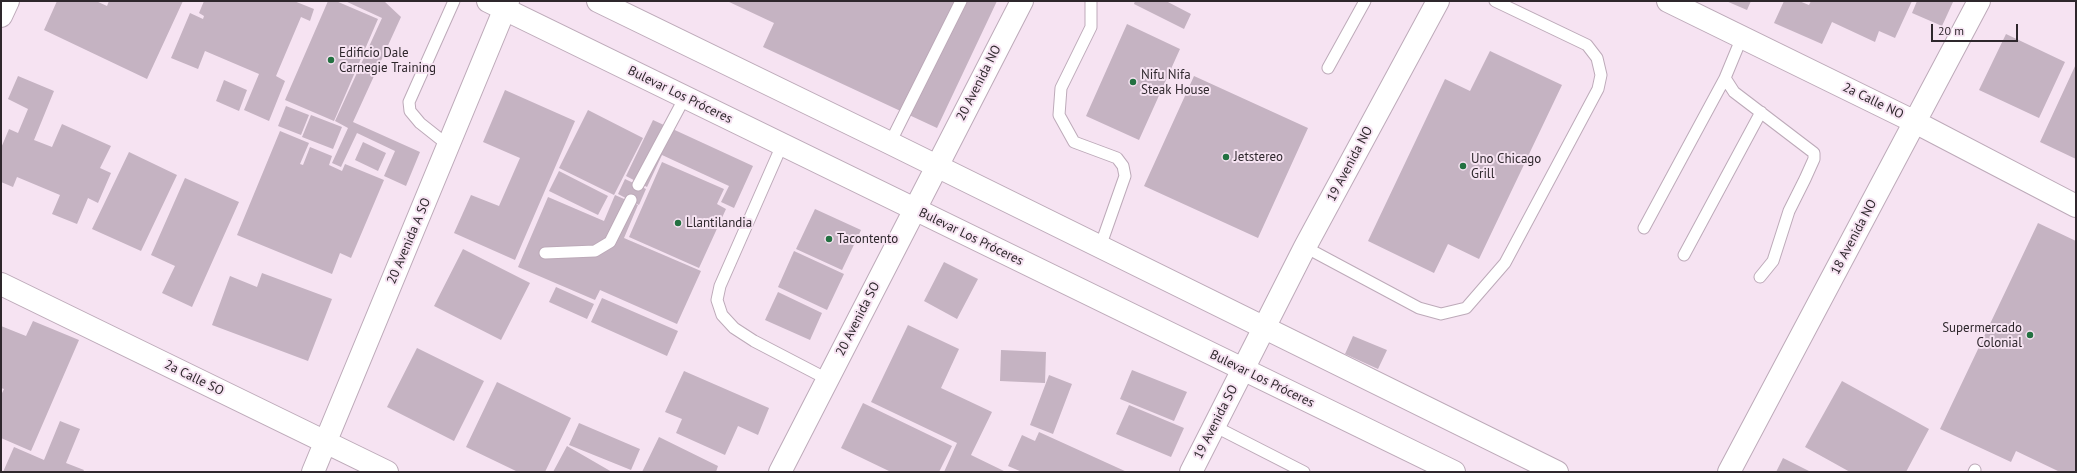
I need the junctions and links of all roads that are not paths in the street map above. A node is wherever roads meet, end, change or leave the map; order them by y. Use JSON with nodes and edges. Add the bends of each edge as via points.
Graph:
{"nodes":[{"id":1,"x":8,"y":1,"type":"edge"},
{"id":2,"x":454,"y":1,"type":"edge"},
{"id":3,"x":598,"y":1,"type":"edge"},
{"id":4,"x":961,"y":1,"type":"edge"},
{"id":5,"x":1022,"y":1,"type":"edge"},
{"id":6,"x":1091,"y":1,"type":"edge"},
{"id":7,"x":1366,"y":1,"type":"edge"},
{"id":8,"x":1438,"y":1,"type":"edge"},
{"id":9,"x":1495,"y":1,"type":"edge"},
{"id":10,"x":1668,"y":1,"type":"edge"},
{"id":11,"x":1979,"y":1,"type":"edge"},
{"id":12,"x":501,"y":4,"type":"edge"},
{"id":13,"x":1,"y":16,"type":"edge"},
{"id":14,"x":1742,"y":37,"type":"junction"},
{"id":15,"x":1328,"y":68,"type":"dead end"},
{"id":16,"x":1725,"y":78,"type":"junction"},
{"id":17,"x":685,"y":97,"type":"junction"},
{"id":18,"x":1761,"y":112,"type":"junction"},
{"id":19,"x":1916,"y":122,"type":"junction"},
{"id":20,"x":890,"y":143,"type":"junction"},
{"id":21,"x":782,"y":145,"type":"junction"},
{"id":22,"x":449,"y":146,"type":"junction"},
{"id":23,"x":936,"y":166,"type":"junction"},
{"id":24,"x":638,"y":185,"type":"dead end"},
{"id":25,"x":631,"y":200,"type":"dead end"},
{"id":26,"x":2076,"y":206,"type":"edge"},
{"id":27,"x":914,"y":210,"type":"junction"},
{"id":28,"x":1644,"y":228,"type":"dead end"},
{"id":29,"x":1100,"y":247,"type":"junction"},
{"id":30,"x":1305,"y":247,"type":"junction"},
{"id":31,"x":546,"y":253,"type":"dead end"},
{"id":32,"x":1684,"y":255,"type":"dead end"},
{"id":33,"x":1760,"y":277,"type":"dead end"},
{"id":34,"x":1,"y":284,"type":"edge"},
{"id":35,"x":1264,"y":328,"type":"junction"},
{"id":36,"x":1243,"y":369,"type":"junction"},
{"id":37,"x":828,"y":379,"type":"junction"},
{"id":38,"x":1214,"y":426,"type":"junction"},
{"id":39,"x":326,"y":442,"type":"junction"},
{"id":40,"x":1443,"y":470,"type":"edge"},
{"id":41,"x":313,"y":472,"type":"edge"},
{"id":42,"x":387,"y":472,"type":"edge"},
{"id":43,"x":780,"y":472,"type":"edge"},
{"id":44,"x":1191,"y":472,"type":"edge"},
{"id":45,"x":1304,"y":472,"type":"edge"},
{"id":46,"x":1557,"y":472,"type":"edge"},
{"id":47,"x":1729,"y":472,"type":"edge"}],
"edges":[{"from":1,"to":13,"type":"street"},
{"from":2,"to":22,"type":"lane","via":[[409,102],[410,111],[420,123]]},
{"from":3,"to":20,"type":"street"},
{"from":4,"to":20,"type":"lane"},
{"from":5,"to":23,"type":"street","name":"20 Avenida NO"},
{"from":6,"to":29,"type":"lane","via":[[1091,27],[1061,88],[1059,115],[1074,142],[1117,158],[1123,166],[1125,176]]},
{"from":7,"to":15,"type":"lane"},
{"from":8,"to":30,"type":"street","name":"19 Avenida NO"},
{"from":9,"to":30,"type":"lane","via":[[1586,45],[1597,58],[1601,75],[1598,89],[1506,263],[1466,308],[1441,314],[1419,308]]},
{"from":10,"to":14,"type":"street","name":"2a Calle NO"},
{"from":11,"to":19,"type":"street","name":"18 Avenida NO"},
{"from":12,"to":17,"type":"street","name":"Bulevar Los Próceres"},
{"from":12,"to":22,"type":"street","name":"20 Avenida A SO"},
{"from":14,"to":16,"type":"lane"},
{"from":14,"to":19,"type":"street","name":"2a Calle NO"},
{"from":16,"to":18,"type":"lane","via":[[1734,92]]},
{"from":16,"to":28,"type":"lane"},
{"from":17,"to":21,"type":"street","name":"Bulevar Los Próceres"},
{"from":17,"to":24,"type":"lane"},
{"from":18,"to":32,"type":"lane"},
{"from":18,"to":33,"type":"lane","via":[[1814,153],[1814,159],[1789,211],[1773,260]]},
{"from":19,"to":26,"type":"street","name":"2a Calle NO"},
{"from":19,"to":47,"type":"street","name":"18 Avenida NO"},
{"from":20,"to":23,"type":"street"},
{"from":21,"to":27,"type":"street","name":"Bulevar Los Próceres"},
{"from":21,"to":37,"type":"lane","via":[[720,286],[717,300],[722,315],[734,328]]},
{"from":22,"to":39,"type":"street","name":"20 Avenida A SO"},
{"from":23,"to":27,"type":"street","name":"20 Avenida SO"},
{"from":23,"to":29,"type":"street"},
{"from":25,"to":31,"type":"lane","via":[[610,242],[595,251]]},
{"from":27,"to":36,"type":"street","name":"Bulevar Los Próceres"},
{"from":27,"to":37,"type":"street","name":"20 Avenida SO"},
{"from":29,"to":35,"type":"street"},
{"from":30,"to":35,"type":"street","name":"19 Avenida NO"},
{"from":34,"to":39,"type":"street","name":"2a Calle SO"},
{"from":35,"to":36,"type":"street","name":"19 Avenida SO"},
{"from":35,"to":46,"type":"street"},
{"from":36,"to":38,"type":"street","name":"19 Avenida SO"},
{"from":36,"to":40,"type":"street","name":"Bulevar Los Próceres"},
{"from":37,"to":43,"type":"street","name":"20 Avenida SO"},
{"from":38,"to":44,"type":"street","name":"19 Avenida SO"},
{"from":38,"to":45,"type":"lane"},
{"from":39,"to":41,"type":"street","name":"20 Avenida A SO"},
{"from":39,"to":42,"type":"street","name":"2a Calle SO"}]}
